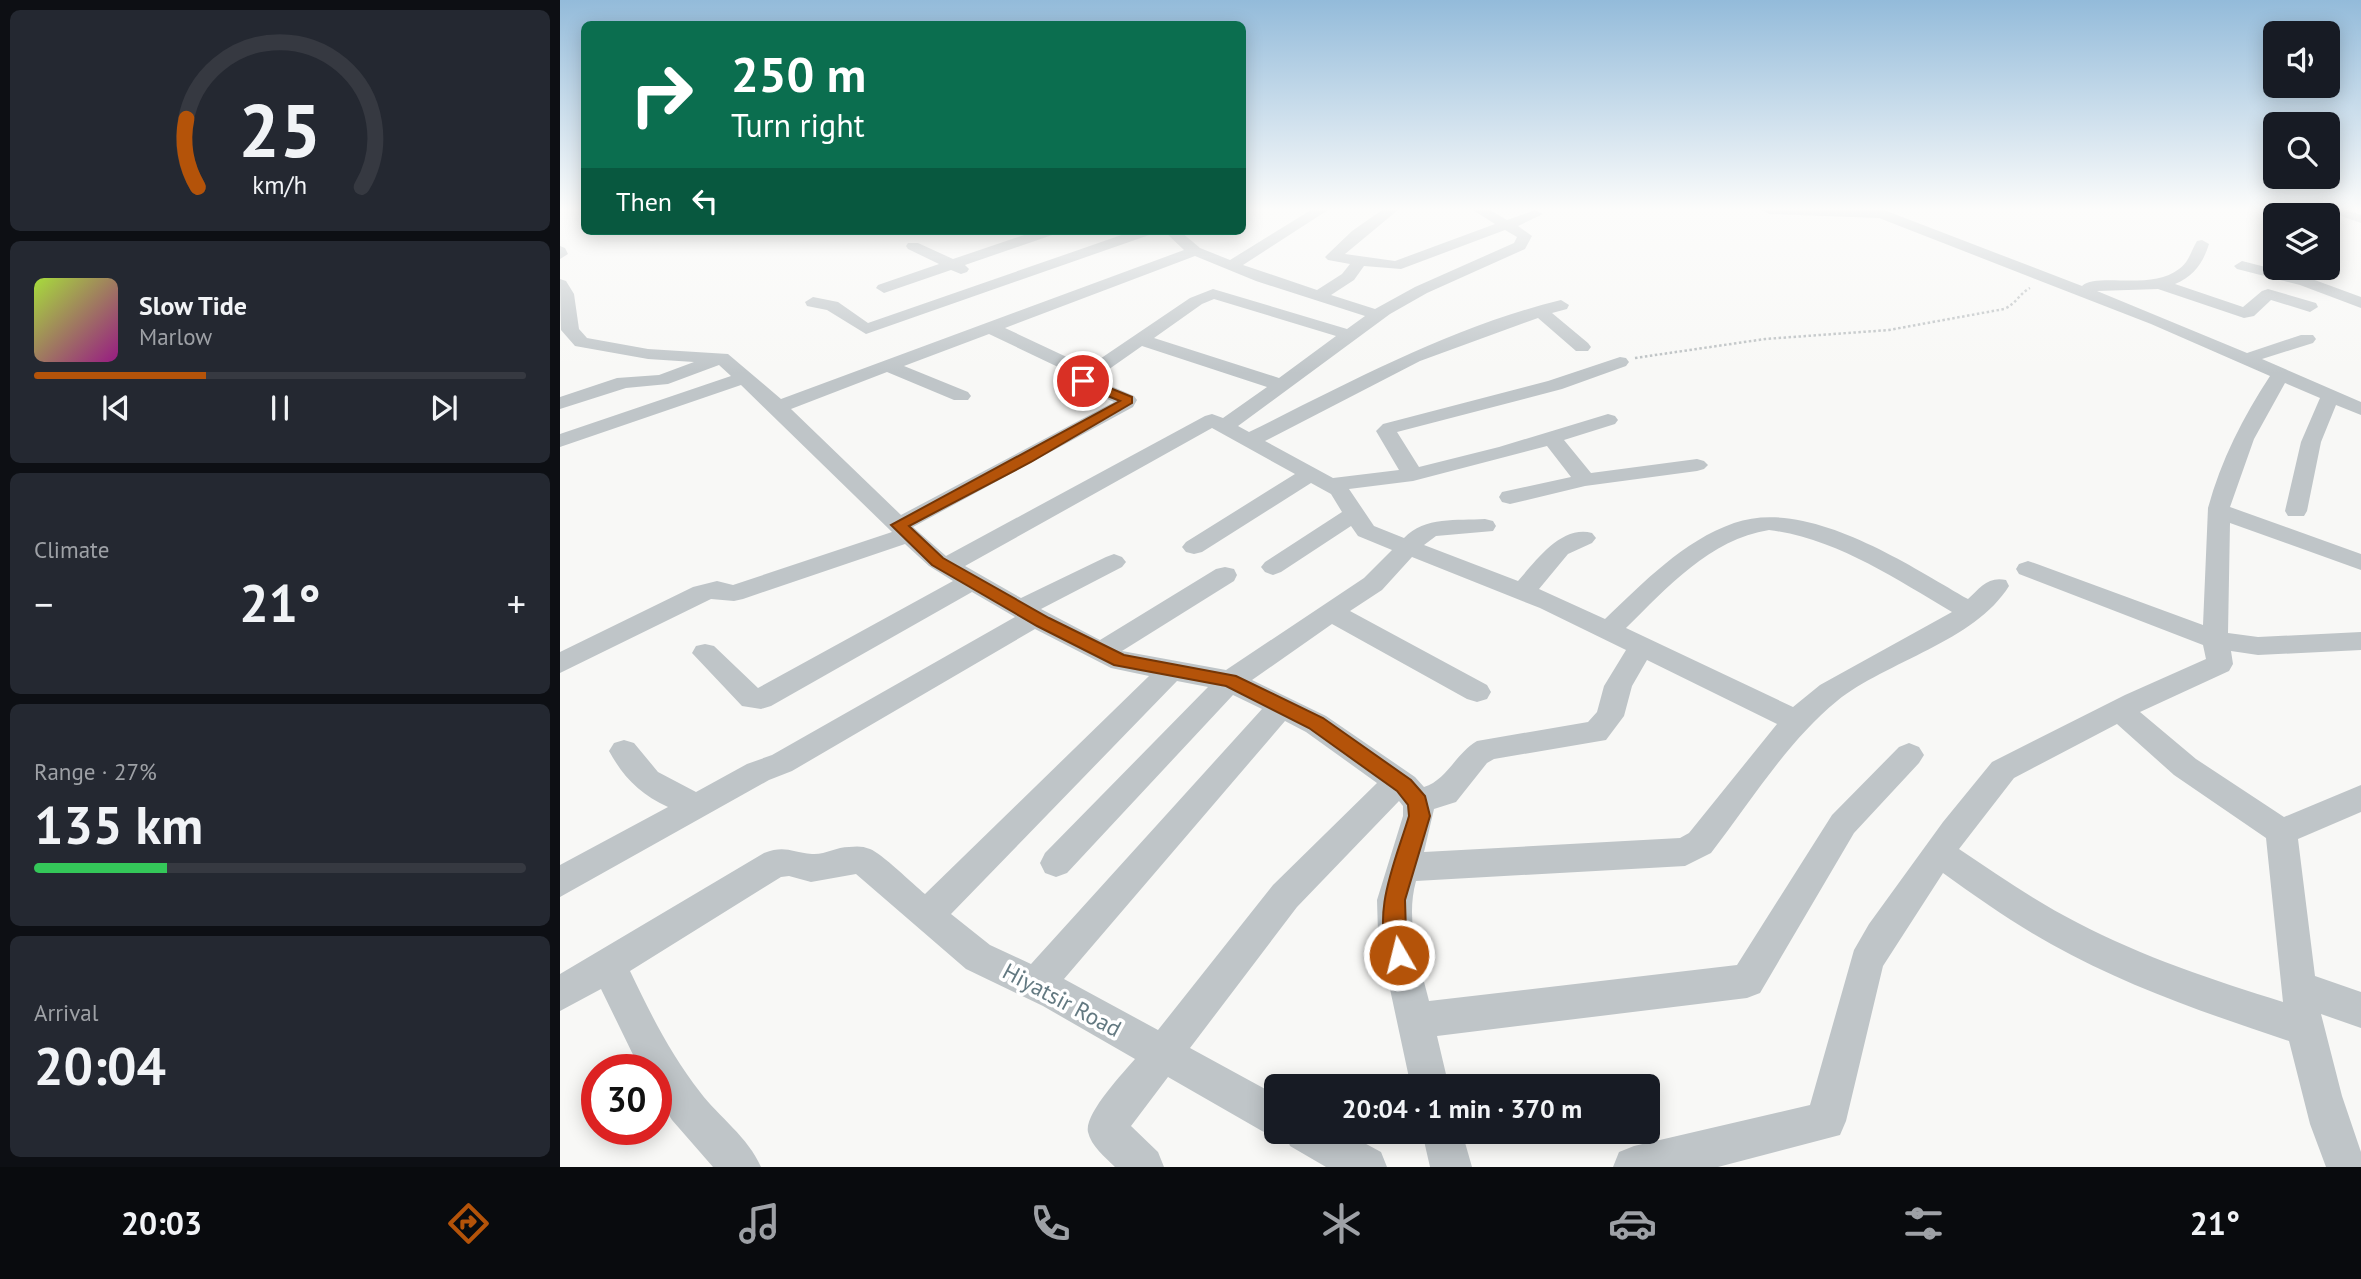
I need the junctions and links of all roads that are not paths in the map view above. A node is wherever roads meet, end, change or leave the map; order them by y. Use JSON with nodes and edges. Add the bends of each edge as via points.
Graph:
{"nodes":[{"id":1,"x":1053,"y":264,"type":"edge"},
{"id":2,"x":1159,"y":264,"type":"edge"},
{"id":3,"x":1227,"y":264,"type":"edge"},
{"id":4,"x":1357,"y":264,"type":"edge"},
{"id":5,"x":1478,"y":264,"type":"edge"},
{"id":6,"x":2016,"y":264,"type":"edge"},
{"id":7,"x":2194,"y":264,"type":"edge"},
{"id":8,"x":953,"y":265,"type":"joint"},
{"id":9,"x":1231,"y":266,"type":"joint"},
{"id":10,"x":2242,"y":266,"type":"dead end"},
{"id":11,"x":560,"y":284,"type":"edge"},
{"id":12,"x":2162,"y":285,"type":"junction"},
{"id":13,"x":992,"y":286,"type":"junction"},
{"id":14,"x":2072,"y":286,"type":"junction"},
{"id":15,"x":884,"y":288,"type":"dead end"},
{"id":16,"x":1320,"y":295,"type":"junction"},
{"id":17,"x":813,"y":302,"type":"dead end"},
{"id":18,"x":2361,"y":303,"type":"edge"},
{"id":19,"x":1561,"y":305,"type":"dead end"},
{"id":20,"x":2310,"y":307,"type":"dead end"},
{"id":21,"x":1539,"y":311,"type":"junction"},
{"id":22,"x":1378,"y":315,"type":"junction"},
{"id":23,"x":989,"y":327,"type":"junction"},
{"id":24,"x":866,"y":329,"type":"junction"},
{"id":25,"x":1350,"y":335,"type":"junction"},
{"id":26,"x":2307,"y":339,"type":"dead end"},
{"id":27,"x":1141,"y":340,"type":"junction"},
{"id":28,"x":1582,"y":347,"type":"dead end"},
{"id":29,"x":722,"y":358,"type":"junction"},
{"id":30,"x":2245,"y":359,"type":"junction"},
{"id":31,"x":896,"y":361,"type":"junction"},
{"id":32,"x":1620,"y":362,"type":"road end"},
{"id":33,"x":2280,"y":375,"type":"junction"},
{"id":34,"x":1089,"y":376,"type":"junction"},
{"id":35,"x":745,"y":377,"type":"junction"},
{"id":36,"x":643,"y":381,"type":"junction"},
{"id":37,"x":1282,"y":385,"type":"junction"},
{"id":38,"x":961,"y":396,"type":"dead end"},
{"id":39,"x":2330,"y":397,"type":"junction"},
{"id":40,"x":560,"y":403,"type":"edge"},
{"id":41,"x":778,"y":407,"type":"junction"},
{"id":42,"x":648,"y":409,"type":"junction"},
{"id":43,"x":2361,"y":409,"type":"edge"},
{"id":44,"x":1608,"y":420,"type":"dead end"},
{"id":45,"x":1224,"y":427,"type":"junction"},
{"id":46,"x":1551,"y":438,"type":"junction"},
{"id":47,"x":560,"y":441,"type":"edge"},
{"id":48,"x":1248,"y":441,"type":"junction"},
{"id":49,"x":1697,"y":466,"type":"dead end"},
{"id":50,"x":1413,"y":475,"type":"junction"},
{"id":51,"x":1320,"y":480,"type":"junction"},
{"id":52,"x":1585,"y":480,"type":"junction"},
{"id":53,"x":1510,"y":497,"type":"dead end"},
{"id":54,"x":2296,"y":510,"type":"dead end"},
{"id":55,"x":2219,"y":511,"type":"junction"},
{"id":56,"x":1354,"y":514,"type":"junction"},
{"id":57,"x":1485,"y":526,"type":"dead end"},
{"id":58,"x":904,"y":530,"type":"junction"},
{"id":59,"x":1584,"y":538,"type":"dead end"},
{"id":60,"x":1194,"y":547,"type":"dead end"},
{"id":61,"x":1409,"y":548,"type":"junction"},
{"id":62,"x":1114,"y":562,"type":"dead end"},
{"id":63,"x":2361,"y":562,"type":"edge"},
{"id":64,"x":947,"y":566,"type":"junction"},
{"id":65,"x":1273,"y":567,"type":"dead end"},
{"id":66,"x":2028,"y":569,"type":"dead end"},
{"id":67,"x":1225,"y":575,"type":"dead end"},
{"id":68,"x":972,"y":581,"type":"junction"},
{"id":69,"x":1997,"y":586,"type":"dead end"},
{"id":70,"x":1522,"y":591,"type":"junction"},
{"id":71,"x":1970,"y":611,"type":"junction"},
{"id":72,"x":1331,"y":612,"type":"junction"},
{"id":73,"x":1028,"y":613,"type":"junction"},
{"id":74,"x":1609,"y":630,"type":"junction"},
{"id":75,"x":2361,"y":641,"type":"edge"},
{"id":76,"x":1642,"y":646,"type":"junction"},
{"id":77,"x":2218,"y":651,"type":"junction"},
{"id":78,"x":1102,"y":652,"type":"junction"},
{"id":79,"x":705,"y":653,"type":"dead end"},
{"id":80,"x":560,"y":663,"type":"edge"},
{"id":81,"x":1172,"y":670,"type":"junction"},
{"id":82,"x":1230,"y":681,"type":"junction"},
{"id":83,"x":1478,"y":692,"type":"dead end"},
{"id":84,"x":1282,"y":706,"type":"junction"},
{"id":85,"x":2119,"y":710,"type":"junction"},
{"id":86,"x":1797,"y":720,"type":"junction"},
{"id":87,"x":624,"y":751,"type":"dead end"},
{"id":88,"x":1909,"y":755,"type":"dead end"},
{"id":89,"x":1408,"y":792,"type":"junction"},
{"id":90,"x":2361,"y":798,"type":"edge"},
{"id":91,"x":698,"y":806,"type":"junction"},
{"id":92,"x":2281,"y":831,"type":"junction"},
{"id":93,"x":1939,"y":853,"type":"junction"},
{"id":94,"x":1056,"y":863,"type":"dead end"},
{"id":95,"x":1404,"y":867,"type":"junction"},
{"id":96,"x":560,"y":882,"type":"edge"},
{"id":97,"x":927,"y":915,"type":"junction"},
{"id":98,"x":608,"y":964,"type":"junction"},
{"id":99,"x":1036,"y":985,"type":"junction"},
{"id":100,"x":2298,"y":988,"type":"junction"},
{"id":101,"x":560,"y":994,"type":"edge"},
{"id":102,"x":2361,"y":1010,"type":"edge"},
{"id":103,"x":1413,"y":1021,"type":"junction"},
{"id":104,"x":2305,"y":1028,"type":"junction"},
{"id":105,"x":1162,"y":1053,"type":"junction"},
{"id":106,"x":1427,"y":1074,"type":"edge"},
{"id":107,"x":1264,"y":1110,"type":"edge"},
{"id":108,"x":1325,"y":1144,"type":"edge"},
{"id":109,"x":1445,"y":1144,"type":"edge"},
{"id":110,"x":740,"y":1167,"type":"edge"},
{"id":111,"x":1143,"y":1167,"type":"edge"},
{"id":112,"x":1366,"y":1167,"type":"edge"},
{"id":113,"x":1451,"y":1167,"type":"edge"},
{"id":114,"x":1634,"y":1167,"type":"edge"},
{"id":115,"x":2347,"y":1167,"type":"edge"}],
"edges":[{"from":1,"to":13,"type":"street"},
{"from":2,"to":23,"type":"street"},
{"from":3,"to":9,"type":"street"},
{"from":4,"to":16,"type":"street","via":[[1348,277]]},
{"from":5,"to":22,"type":"street"},
{"from":6,"to":14,"type":"street"},
{"from":7,"to":12,"type":"street"},
{"from":8,"to":13,"type":"street"},
{"from":8,"to":15,"type":"street"},
{"from":9,"to":16,"type":"street"},
{"from":10,"to":18,"type":"street","via":[[2306,282]]},
{"from":11,"to":29,"type":"street","via":[[566,294],[570,330],[580,342],[648,354]]},
{"from":12,"to":14,"type":"street"},
{"from":12,"to":20,"type":"street","via":[[2244,313],[2268,294]]},
{"from":13,"to":24,"type":"street"},
{"from":14,"to":30,"type":"street"},
{"from":16,"to":22,"type":"street"},
{"from":17,"to":24,"type":"street","via":[[832,306]]},
{"from":19,"to":21,"type":"street"},
{"from":21,"to":28,"type":"street"},
{"from":21,"to":48,"type":"street","via":[[1414,357]]},
{"from":22,"to":25,"type":"street"},
{"from":23,"to":31,"type":"street"},
{"from":23,"to":34,"type":"street"},
{"from":24,"to":31,"type":"street"},
{"from":25,"to":27,"type":"street","via":[[1213,294]]},
{"from":25,"to":37,"type":"street"},
{"from":26,"to":30,"type":"street"},
{"from":27,"to":34,"type":"street"},
{"from":27,"to":37,"type":"street"},
{"from":29,"to":35,"type":"street"},
{"from":29,"to":36,"type":"street","via":[[661,380]]},
{"from":30,"to":33,"type":"street"},
{"from":31,"to":38,"type":"street"},
{"from":31,"to":41,"type":"street"},
{"from":32,"to":50,"type":"street","via":[[1555,385],[1390,428],[1386,431]]},
{"from":33,"to":39,"type":"street"},
{"from":33,"to":55,"type":"street","via":[[2257,410],[2222,492]]},
{"from":34,"to":58,"type":"street","via":[[1083,381],[1126,403]]},
{"from":35,"to":41,"type":"street"},
{"from":35,"to":42,"type":"street"},
{"from":36,"to":40,"type":"street","via":[[624,382]]},
{"from":36,"to":42,"type":"street","via":[[640,399]]},
{"from":37,"to":45,"type":"street"},
{"from":39,"to":43,"type":"street"},
{"from":39,"to":54,"type":"street","via":[[2311,442]]},
{"from":41,"to":58,"type":"street"},
{"from":42,"to":47,"type":"street"},
{"from":44,"to":46,"type":"street"},
{"from":45,"to":48,"type":"street"},
{"from":45,"to":64,"type":"street","via":[[1212,420]]},
{"from":46,"to":50,"type":"street"},
{"from":46,"to":52,"type":"street"},
{"from":48,"to":51,"type":"street"},
{"from":49,"to":52,"type":"street"},
{"from":50,"to":51,"type":"street"},
{"from":51,"to":56,"type":"street","via":[[1339,490]]},
{"from":51,"to":60,"type":"street"},
{"from":52,"to":53,"type":"street"},
{"from":55,"to":63,"type":"street"},
{"from":55,"to":77,"type":"street"},
{"from":56,"to":61,"type":"street","via":[[1366,531]]},
{"from":56,"to":65,"type":"street"},
{"from":57,"to":61,"type":"street","via":[[1432,529]]},
{"from":58,"to":64,"type":"street"},
{"from":58,"to":80,"type":"street","via":[[734,593],[717,589],[702,593]]},
{"from":59,"to":70,"type":"street","via":[[1560,549]]},
{"from":61,"to":70,"type":"street"},
{"from":61,"to":72,"type":"street","via":[[1373,584]]},
{"from":62,"to":73,"type":"street"},
{"from":64,"to":68,"type":"street"},
{"from":66,"to":77,"type":"street"},
{"from":67,"to":78,"type":"street"},
{"from":68,"to":73,"type":"street"},
{"from":68,"to":79,"type":"street","via":[[761,699],[752,699]]},
{"from":69,"to":71,"type":"street"},
{"from":70,"to":74,"type":"street"},
{"from":71,"to":74,"type":"street","via":[[1856,548],[1798,527],[1763,523],[1744,527],[1684,561]]},
{"from":71,"to":86,"type":"street","via":[[1830,692]]},
{"from":72,"to":82,"type":"street"},
{"from":72,"to":83,"type":"street"},
{"from":73,"to":78,"type":"street"},
{"from":73,"to":91,"type":"street","via":[[782,763]]},
{"from":74,"to":76,"type":"street"},
{"from":75,"to":77,"type":"street"},
{"from":76,"to":86,"type":"street"},
{"from":76,"to":89,"type":"street","via":[[1618,686],[1610,716],[1596,732],[1487,749],[1476,755],[1445,793]]},
{"from":77,"to":85,"type":"street"},
{"from":78,"to":81,"type":"street"},
{"from":81,"to":82,"type":"street"},
{"from":81,"to":97,"type":"street"},
{"from":82,"to":84,"type":"street"},
{"from":82,"to":94,"type":"street"},
{"from":84,"to":89,"type":"street","via":[[1316,723]]},
{"from":84,"to":99,"type":"street"},
{"from":85,"to":92,"type":"street","via":[[2185,766]]},
{"from":85,"to":93,"type":"street","via":[[2003,770]]},
{"from":86,"to":95,"type":"street","via":[[1700,843],[1685,852]]},
{"from":87,"to":91,"type":"street","via":[[648,783]]},
{"from":88,"to":103,"type":"street","via":[[1843,824],[1747,981]]},
{"from":89,"to":95,"type":"street","via":[[1419,816]]},
{"from":89,"to":105,"type":"street","via":[[1284,896]]},
{"from":90,"to":92,"type":"street"},
{"from":91,"to":96,"type":"street"},
{"from":92,"to":100,"type":"street"},
{"from":93,"to":104,"type":"street","via":[[2033,916],[2133,966]]},
{"from":93,"to":114,"type":"street","via":[[1866,962],[1826,1121]]},
{"from":95,"to":103,"type":"street","via":[[1394,900],[1395,933]]},
{"from":97,"to":98,"type":"street","name":"Hiyatsir Road","via":[[863,860],[811,868],[775,863]]},
{"from":97,"to":99,"type":"street","name":"Hiyatsir Road","via":[[978,957]]},
{"from":98,"to":101,"type":"street"},
{"from":98,"to":110,"type":"street","via":[[645,1042],[686,1106]]},
{"from":99,"to":105,"type":"street","name":"Hiyatsir Road"},
{"from":100,"to":102,"type":"street"},
{"from":100,"to":104,"type":"street"},
{"from":103,"to":106,"type":"street"},
{"from":104,"to":115,"type":"street","via":[[2338,1151]]},
{"from":105,"to":107,"type":"street","name":"Hiyatsir Road"},
{"from":105,"to":111,"type":"street","via":[[1108,1124],[1107,1130]]},
{"from":108,"to":112,"type":"street"},
{"from":109,"to":113,"type":"street"}]}
